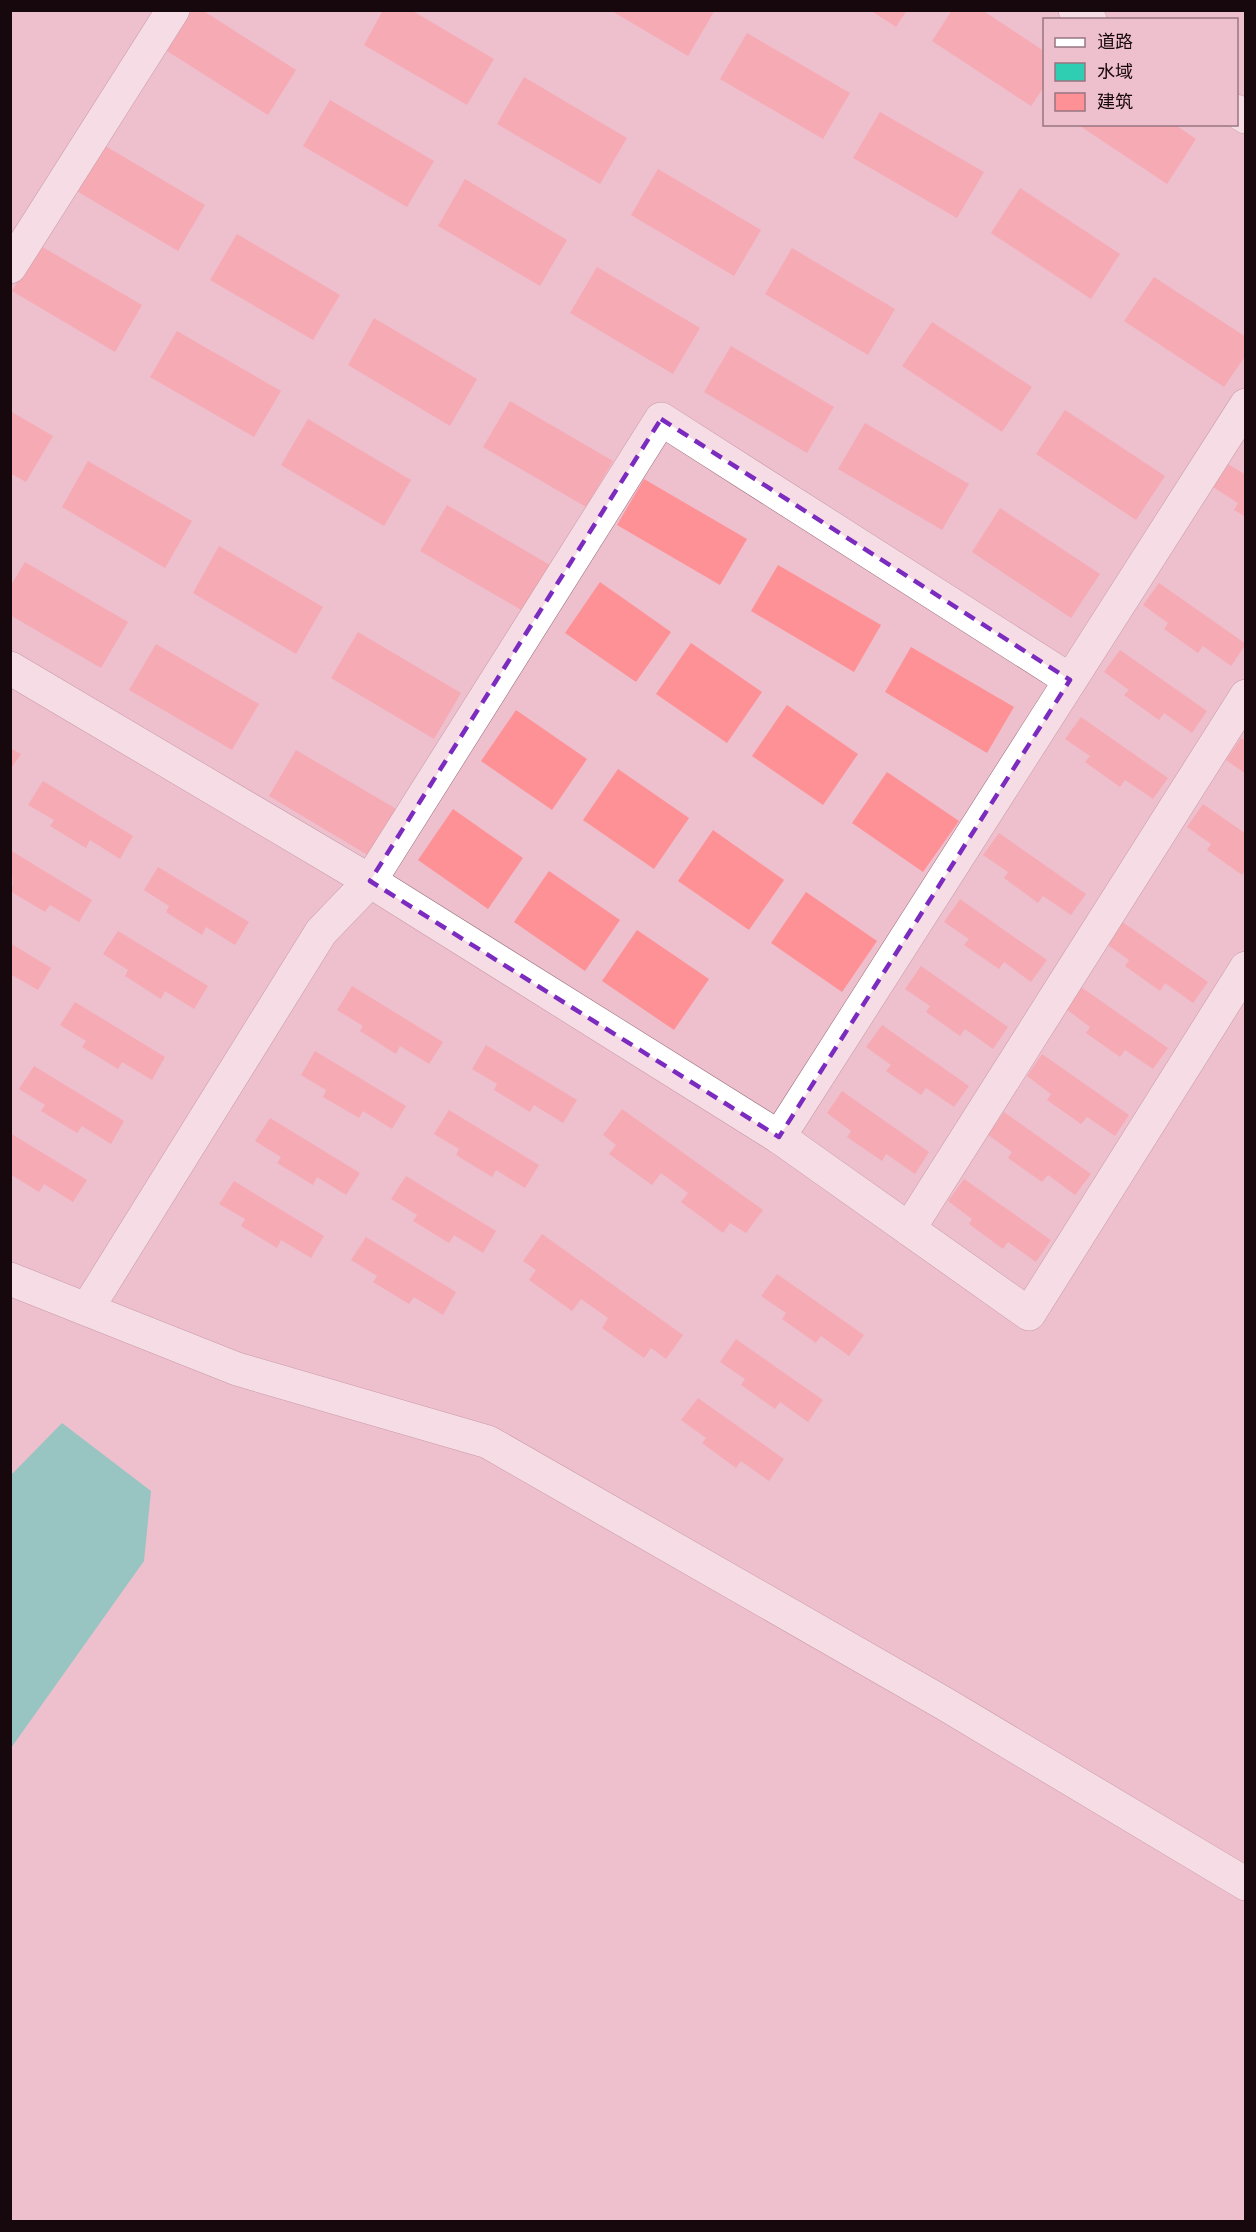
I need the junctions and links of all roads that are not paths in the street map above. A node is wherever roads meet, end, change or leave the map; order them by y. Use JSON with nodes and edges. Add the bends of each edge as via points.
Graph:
{"nodes":[{"id":1,"x":173,"y":10,"type":"edge"},
{"id":2,"x":10,"y":267,"type":"edge"},
{"id":3,"x":1245,"y":405,"type":"edge"},
{"id":4,"x":10,"y":668,"type":"edge"},
{"id":5,"x":1070,"y":680,"type":"junction"},
{"id":6,"x":1245,"y":696,"type":"edge"},
{"id":7,"x":370,"y":881,"type":"junction"},
{"id":8,"x":1245,"y":968,"type":"edge"},
{"id":9,"x":779,"y":1137,"type":"junction"},
{"id":10,"x":909,"y":1229,"type":"junction"},
{"id":11,"x":10,"y":1279,"type":"edge"},
{"id":12,"x":87,"y":1309,"type":"junction"},
{"id":13,"x":1245,"y":1884,"type":"edge"}],
"edges":[{"from":1,"to":2,"type":"street"},
{"from":3,"to":5,"type":"street"},
{"from":4,"to":7,"type":"street"},
{"from":5,"to":7,"type":"street","via":[[661,419]]},
{"from":5,"to":9,"type":"street"},
{"from":6,"to":10,"type":"street"},
{"from":7,"to":9,"type":"street"},
{"from":7,"to":12,"type":"street","via":[[321,932]]},
{"from":8,"to":10,"type":"street","via":[[1029,1314]]},
{"from":9,"to":10,"type":"street"},
{"from":11,"to":12,"type":"street"},
{"from":12,"to":13,"type":"street","via":[[237,1369],[488,1442],[945,1704]]}]}
